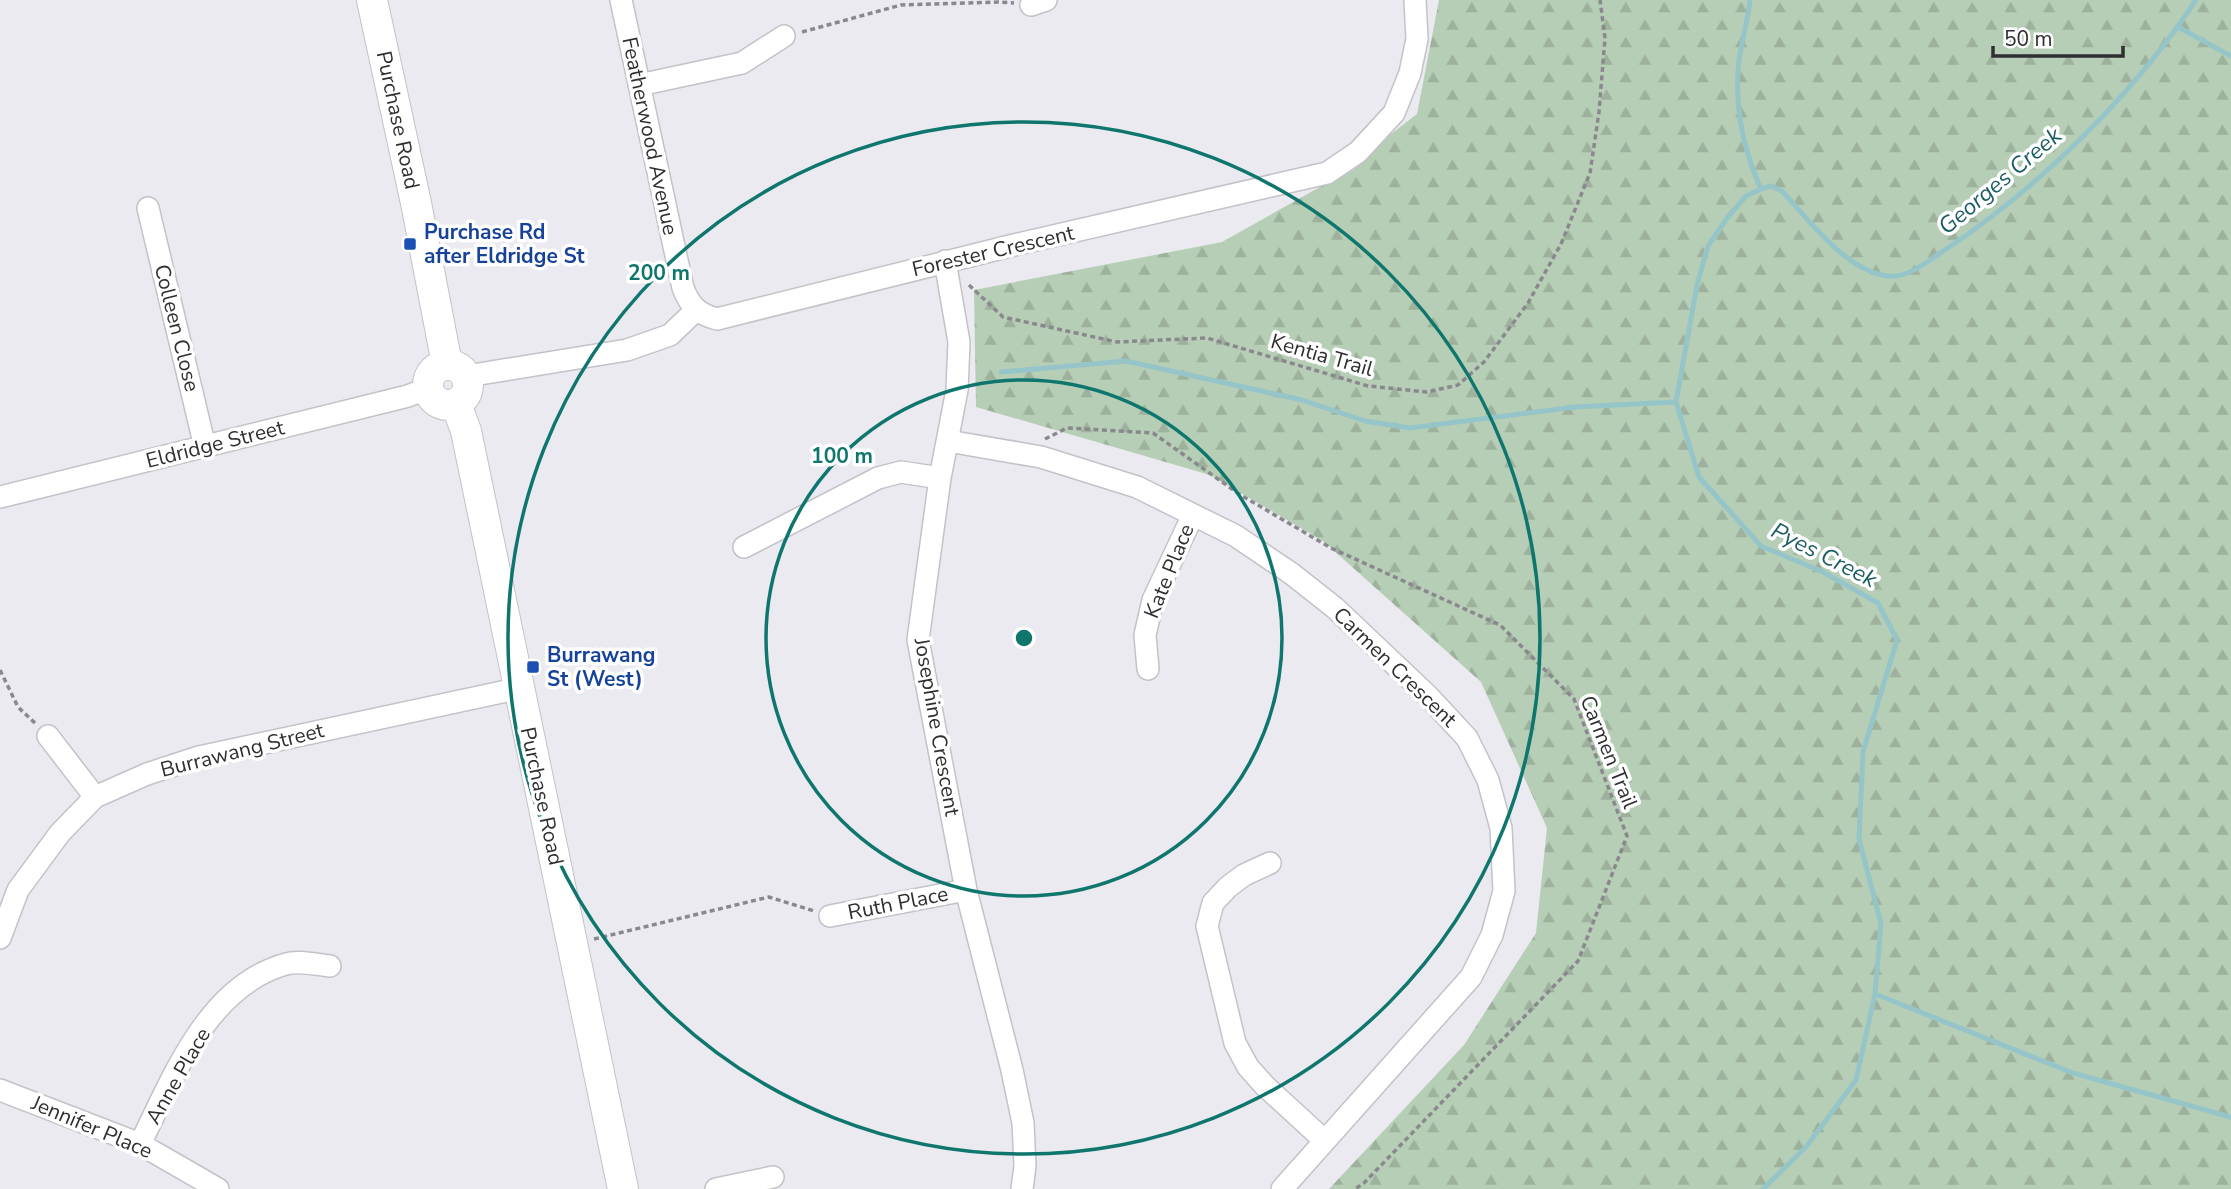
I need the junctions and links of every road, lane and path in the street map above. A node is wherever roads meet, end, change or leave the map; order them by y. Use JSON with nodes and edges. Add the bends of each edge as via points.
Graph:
{"nodes":[{"id":1,"x":373,"y":0,"type":"edge"},
{"id":2,"x":621,"y":0,"type":"edge"},
{"id":3,"x":1415,"y":0,"type":"edge"},
{"id":4,"x":1601,"y":0,"type":"edge"},
{"id":5,"x":1038,"y":2,"type":"edge"},
{"id":6,"x":785,"y":36,"type":"joint"},
{"id":7,"x":639,"y":85,"type":"junction"},
{"id":8,"x":148,"y":208,"type":"dead end"},
{"id":9,"x":945,"y":261,"type":"junction"},
{"id":10,"x":695,"y":311,"type":"junction"},
{"id":11,"x":457,"y":381,"type":"junction"},
{"id":12,"x":428,"y":388,"type":"joint"},
{"id":13,"x":948,"y":441,"type":"junction"},
{"id":14,"x":205,"y":447,"type":"junction"},
{"id":15,"x":1019,"y":453,"type":"junction"},
{"id":16,"x":940,"y":478,"type":"junction"},
{"id":17,"x":0,"y":497,"type":"edge"},
{"id":18,"x":1193,"y":514,"type":"junction"},
{"id":19,"x":744,"y":547,"type":"dead end"},
{"id":20,"x":1148,"y":669,"type":"dead end"},
{"id":21,"x":0,"y":670,"type":"edge"},
{"id":22,"x":520,"y":688,"type":"junction"},
{"id":23,"x":48,"y":736,"type":"joint"},
{"id":24,"x":95,"y":797,"type":"junction"},
{"id":25,"x":1270,"y":863,"type":"dead end"},
{"id":26,"x":966,"y":890,"type":"junction"},
{"id":27,"x":830,"y":916,"type":"joint"},
{"id":28,"x":0,"y":938,"type":"edge"},
{"id":29,"x":573,"y":944,"type":"junction"},
{"id":30,"x":330,"y":966,"type":"dead end"},
{"id":31,"x":0,"y":1090,"type":"edge"},
{"id":32,"x":1325,"y":1141,"type":"junction"},
{"id":33,"x":140,"y":1144,"type":"junction"},
{"id":34,"x":773,"y":1177,"type":"dead end"},
{"id":35,"x":218,"y":1189,"type":"edge"},
{"id":36,"x":622,"y":1189,"type":"edge"},
{"id":37,"x":716,"y":1189,"type":"edge"},
{"id":38,"x":1022,"y":1189,"type":"edge"},
{"id":39,"x":1282,"y":1189,"type":"edge"},
{"id":40,"x":1355,"y":1189,"type":"edge"}],
"edges":[{"from":1,"to":11,"type":"main road","name":"Purchase Road"},
{"from":2,"to":7,"type":"street","name":"Featherwood Avenue"},
{"from":3,"to":9,"type":"street","name":"Forester Crescent","via":[[1417,39],[1394,113],[1358,152],[1327,173]]},
{"from":4,"to":9,"type":"path","name":"Kentia Trail","via":[[1605,38],[1590,173],[1561,244],[1528,303],[1484,362],[1458,384],[1427,392],[1368,386],[1207,338],[1117,342],[1003,317]]},
{"from":5,"to":6,"type":"path","via":[[901,5]]},
{"from":6,"to":7,"type":"street","via":[[742,63]]},
{"from":7,"to":10,"type":"street","name":"Featherwood Avenue","via":[[683,288]]},
{"from":8,"to":14,"type":"street","name":"Colleen Close"},
{"from":9,"to":10,"type":"street","name":"Forester Crescent","via":[[717,319]]},
{"from":9,"to":13,"type":"street","name":"Josephine Crescent","via":[[959,342]]},
{"from":10,"to":11,"type":"street","via":[[670,335],[628,350]]},
{"from":11,"to":12,"type":"main road","via":[[440,366],[430,375]]},
{"from":11,"to":22,"type":"main road","name":"Purchase Road"},
{"from":12,"to":14,"type":"street","name":"Eldridge Street"},
{"from":13,"to":15,"type":"street","name":"Carmen Crescent"},
{"from":13,"to":16,"type":"street","name":"Josephine Crescent"},
{"from":14,"to":17,"type":"street","name":"Eldridge Street"},
{"from":15,"to":18,"type":"street","name":"Carmen Crescent","via":[[1138,487]]},
{"from":15,"to":40,"type":"path","name":"Carmen Trail","via":[[1067,428],[1153,433],[1239,494],[1331,548],[1500,625],[1574,699],[1627,836],[1578,961]]},
{"from":16,"to":19,"type":"street","via":[[901,472],[878,478]]},
{"from":16,"to":26,"type":"street","name":"Josephine Crescent","via":[[918,640]]},
{"from":18,"to":20,"type":"street","name":"Kate Place","via":[[1153,600],[1145,635]]},
{"from":18,"to":32,"type":"street","name":"Carmen Crescent","via":[[1237,536],[1292,574],[1429,695],[1467,738],[1488,780],[1501,828],[1504,891],[1492,935],[1471,977]]},
{"from":21,"to":23,"type":"path","via":[[18,707]]},
{"from":22,"to":24,"type":"street","name":"Burrawang Street","via":[[200,757]]},
{"from":22,"to":29,"type":"main road","name":"Purchase Road"},
{"from":23,"to":24,"type":"street"},
{"from":24,"to":28,"type":"street","name":"Burrawang Street","via":[[60,833],[18,890]]},
{"from":25,"to":32,"type":"street","via":[[1228,887],[1213,903],[1207,926],[1235,1043],[1248,1067]]},
{"from":26,"to":27,"type":"street","name":"Ruth Place"},
{"from":26,"to":38,"type":"street","name":"Josephine Crescent","via":[[1020,1110],[1025,1166]]},
{"from":27,"to":29,"type":"path","via":[[769,897]]},
{"from":29,"to":36,"type":"main road","name":"Purchase Road"},
{"from":30,"to":33,"type":"street","name":"Anne Place","via":[[289,963],[255,977],[219,1008],[189,1047]]},
{"from":31,"to":33,"type":"street","name":"Jennifer Place"},
{"from":32,"to":39,"type":"street","name":"Carmen Crescent"},
{"from":33,"to":35,"type":"street","name":"Jennifer Place"},
{"from":34,"to":37,"type":"street"}]}
